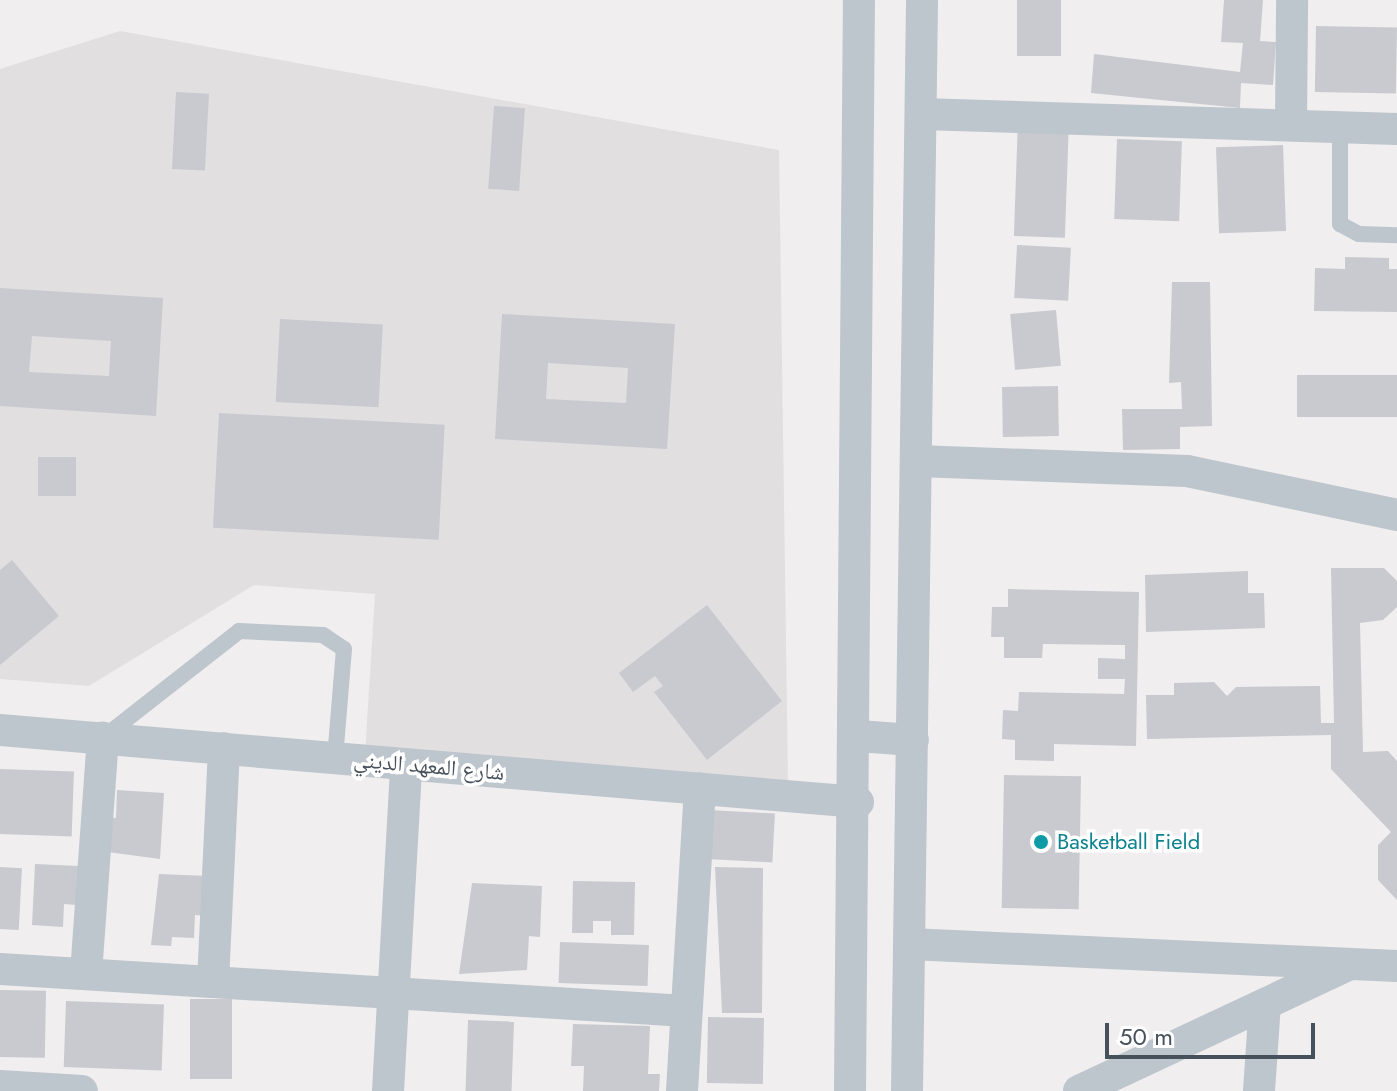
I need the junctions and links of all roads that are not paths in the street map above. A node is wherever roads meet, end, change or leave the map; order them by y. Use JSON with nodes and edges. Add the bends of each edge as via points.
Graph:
{"nodes":[{"id":1,"x":859,"y":0,"type":"edge"},
{"id":2,"x":922,"y":0,"type":"edge"},
{"id":3,"x":1292,"y":0,"type":"edge"},
{"id":4,"x":922,"y":114,"type":"junction"},
{"id":5,"x":1291,"y":125,"type":"junction"},
{"id":6,"x":1340,"y":127,"type":"junction"},
{"id":7,"x":1397,"y":129,"type":"edge"},
{"id":8,"x":1397,"y":235,"type":"edge"},
{"id":9,"x":917,"y":461,"type":"junction"},
{"id":10,"x":1397,"y":515,"type":"edge"},
{"id":11,"x":0,"y":730,"type":"edge"},
{"id":12,"x":858,"y":736,"type":"junction"},
{"id":13,"x":103,"y":738,"type":"junction"},
{"id":14,"x":913,"y":740,"type":"junction"},
{"id":15,"x":224,"y":748,"type":"junction"},
{"id":16,"x":335,"y":758,"type":"junction"},
{"id":17,"x":406,"y":764,"type":"junction"},
{"id":18,"x":700,"y":789,"type":"junction"},
{"id":19,"x":858,"y":802,"type":"junction"},
{"id":20,"x":910,"y":944,"type":"junction"},
{"id":21,"x":1349,"y":965,"type":"junction"},
{"id":22,"x":1397,"y":966,"type":"edge"},
{"id":23,"x":0,"y":969,"type":"edge"},
{"id":24,"x":86,"y":974,"type":"junction"},
{"id":25,"x":213,"y":982,"type":"junction"},
{"id":26,"x":394,"y":993,"type":"junction"},
{"id":27,"x":1265,"y":1004,"type":"junction"},
{"id":28,"x":686,"y":1011,"type":"junction"},
{"id":29,"x":0,"y":1086,"type":"edge"},
{"id":30,"x":1083,"y":1090,"type":"edge"},
{"id":31,"x":71,"y":1091,"type":"edge"},
{"id":32,"x":82,"y":1091,"type":"edge"},
{"id":33,"x":388,"y":1091,"type":"edge"},
{"id":34,"x":682,"y":1091,"type":"edge"},
{"id":35,"x":850,"y":1091,"type":"edge"},
{"id":36,"x":907,"y":1091,"type":"edge"},
{"id":37,"x":1259,"y":1091,"type":"edge"}],
"edges":[{"from":1,"to":12,"type":"street"},
{"from":2,"to":4,"type":"street"},
{"from":3,"to":5,"type":"street"},
{"from":4,"to":5,"type":"street"},
{"from":4,"to":9,"type":"street"},
{"from":5,"to":6,"type":"street"},
{"from":6,"to":7,"type":"street"},
{"from":6,"to":8,"type":"lane","via":[[1340,224],[1359,234]]},
{"from":9,"to":10,"type":"street","via":[[1187,471]]},
{"from":9,"to":14,"type":"street"},
{"from":11,"to":13,"type":"street","name":"شارع المعهد الديني"},
{"from":12,"to":14,"type":"street"},
{"from":12,"to":19,"type":"street"},
{"from":13,"to":15,"type":"street","name":"شارع المعهد الديني"},
{"from":13,"to":16,"type":"lane","via":[[239,631],[290,632],[323,635],[344,649]]},
{"from":13,"to":24,"type":"street"},
{"from":14,"to":20,"type":"street"},
{"from":15,"to":16,"type":"street","name":"شارع المعهد الديني"},
{"from":15,"to":25,"type":"street"},
{"from":16,"to":17,"type":"street","name":"شارع المعهد الديني"},
{"from":17,"to":18,"type":"street","name":"شارع المعهد الديني"},
{"from":17,"to":26,"type":"street"},
{"from":18,"to":19,"type":"street","name":"شارع المعهد الديني"},
{"from":18,"to":28,"type":"street"},
{"from":19,"to":35,"type":"street"},
{"from":20,"to":21,"type":"street"},
{"from":20,"to":36,"type":"street"},
{"from":21,"to":22,"type":"street"},
{"from":21,"to":27,"type":"street"},
{"from":23,"to":24,"type":"street"},
{"from":24,"to":25,"type":"street"},
{"from":25,"to":26,"type":"street"},
{"from":26,"to":28,"type":"street"},
{"from":26,"to":33,"type":"street"},
{"from":27,"to":30,"type":"street"},
{"from":27,"to":37,"type":"street"},
{"from":28,"to":34,"type":"street"},
{"from":29,"to":31,"type":"street"},
{"from":31,"to":32,"type":"street"}]}
